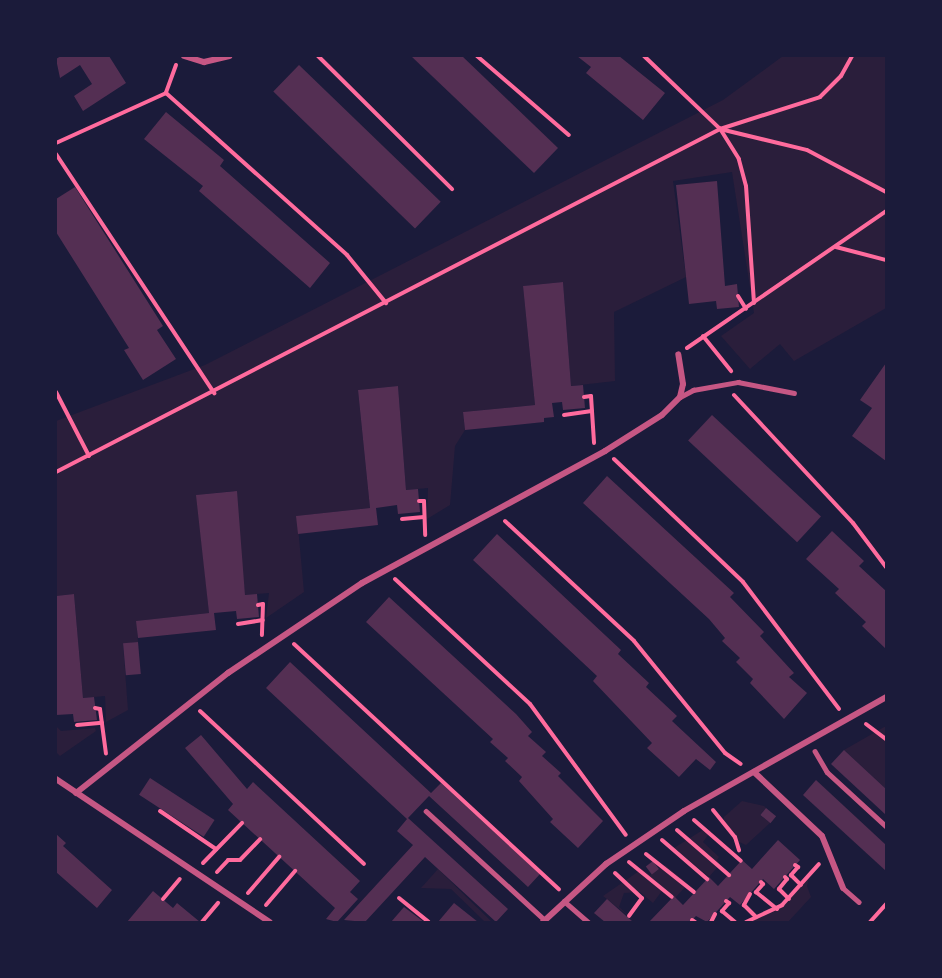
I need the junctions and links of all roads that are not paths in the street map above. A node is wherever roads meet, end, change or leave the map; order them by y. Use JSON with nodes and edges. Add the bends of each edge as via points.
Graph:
{"nodes":[{"id":1,"x":184,"y":56,"type":"edge"},
{"id":2,"x":229,"y":56,"type":"edge"},
{"id":3,"x":678,"y":354,"type":"road end"},
{"id":4,"x":794,"y":393,"type":"dead end"},
{"id":5,"x":680,"y":397,"type":"junction"},
{"id":6,"x":886,"y":697,"type":"edge"},
{"id":7,"x":814,"y":752,"type":"dead end"},
{"id":8,"x":754,"y":772,"type":"junction"},
{"id":9,"x":56,"y":779,"type":"edge"},
{"id":10,"x":75,"y":794,"type":"junction"},
{"id":11,"x":426,"y":811,"type":"dead end"},
{"id":12,"x":886,"y":826,"type":"edge"},
{"id":13,"x":843,"y":888,"type":"joint"},
{"id":14,"x":564,"y":901,"type":"junction"},
{"id":15,"x":859,"y":902,"type":"dead end"},
{"id":16,"x":544,"y":921,"type":"edge"},
{"id":17,"x":270,"y":922,"type":"edge"},
{"id":18,"x":588,"y":922,"type":"edge"}],
"edges":[{"from":1,"to":2,"type":"street","via":[[204,62]]},
{"from":3,"to":5,"type":"street","via":[[683,384]]},
{"from":4,"to":5,"type":"lane","via":[[738,382]]},
{"from":5,"to":10,"type":"street","via":[[662,414],[604,451],[386,570],[285,635],[191,702]]},
{"from":6,"to":8,"type":"street"},
{"from":7,"to":12,"type":"lane","via":[[827,772]]},
{"from":8,"to":13,"type":"street","via":[[822,836]]},
{"from":8,"to":14,"type":"street","via":[[632,846]]},
{"from":9,"to":10,"type":"street"},
{"from":10,"to":17,"type":"street"},
{"from":11,"to":16,"type":"lane"},
{"from":13,"to":15,"type":"lane"},
{"from":14,"to":16,"type":"street"},
{"from":14,"to":18,"type":"lane"}]}
